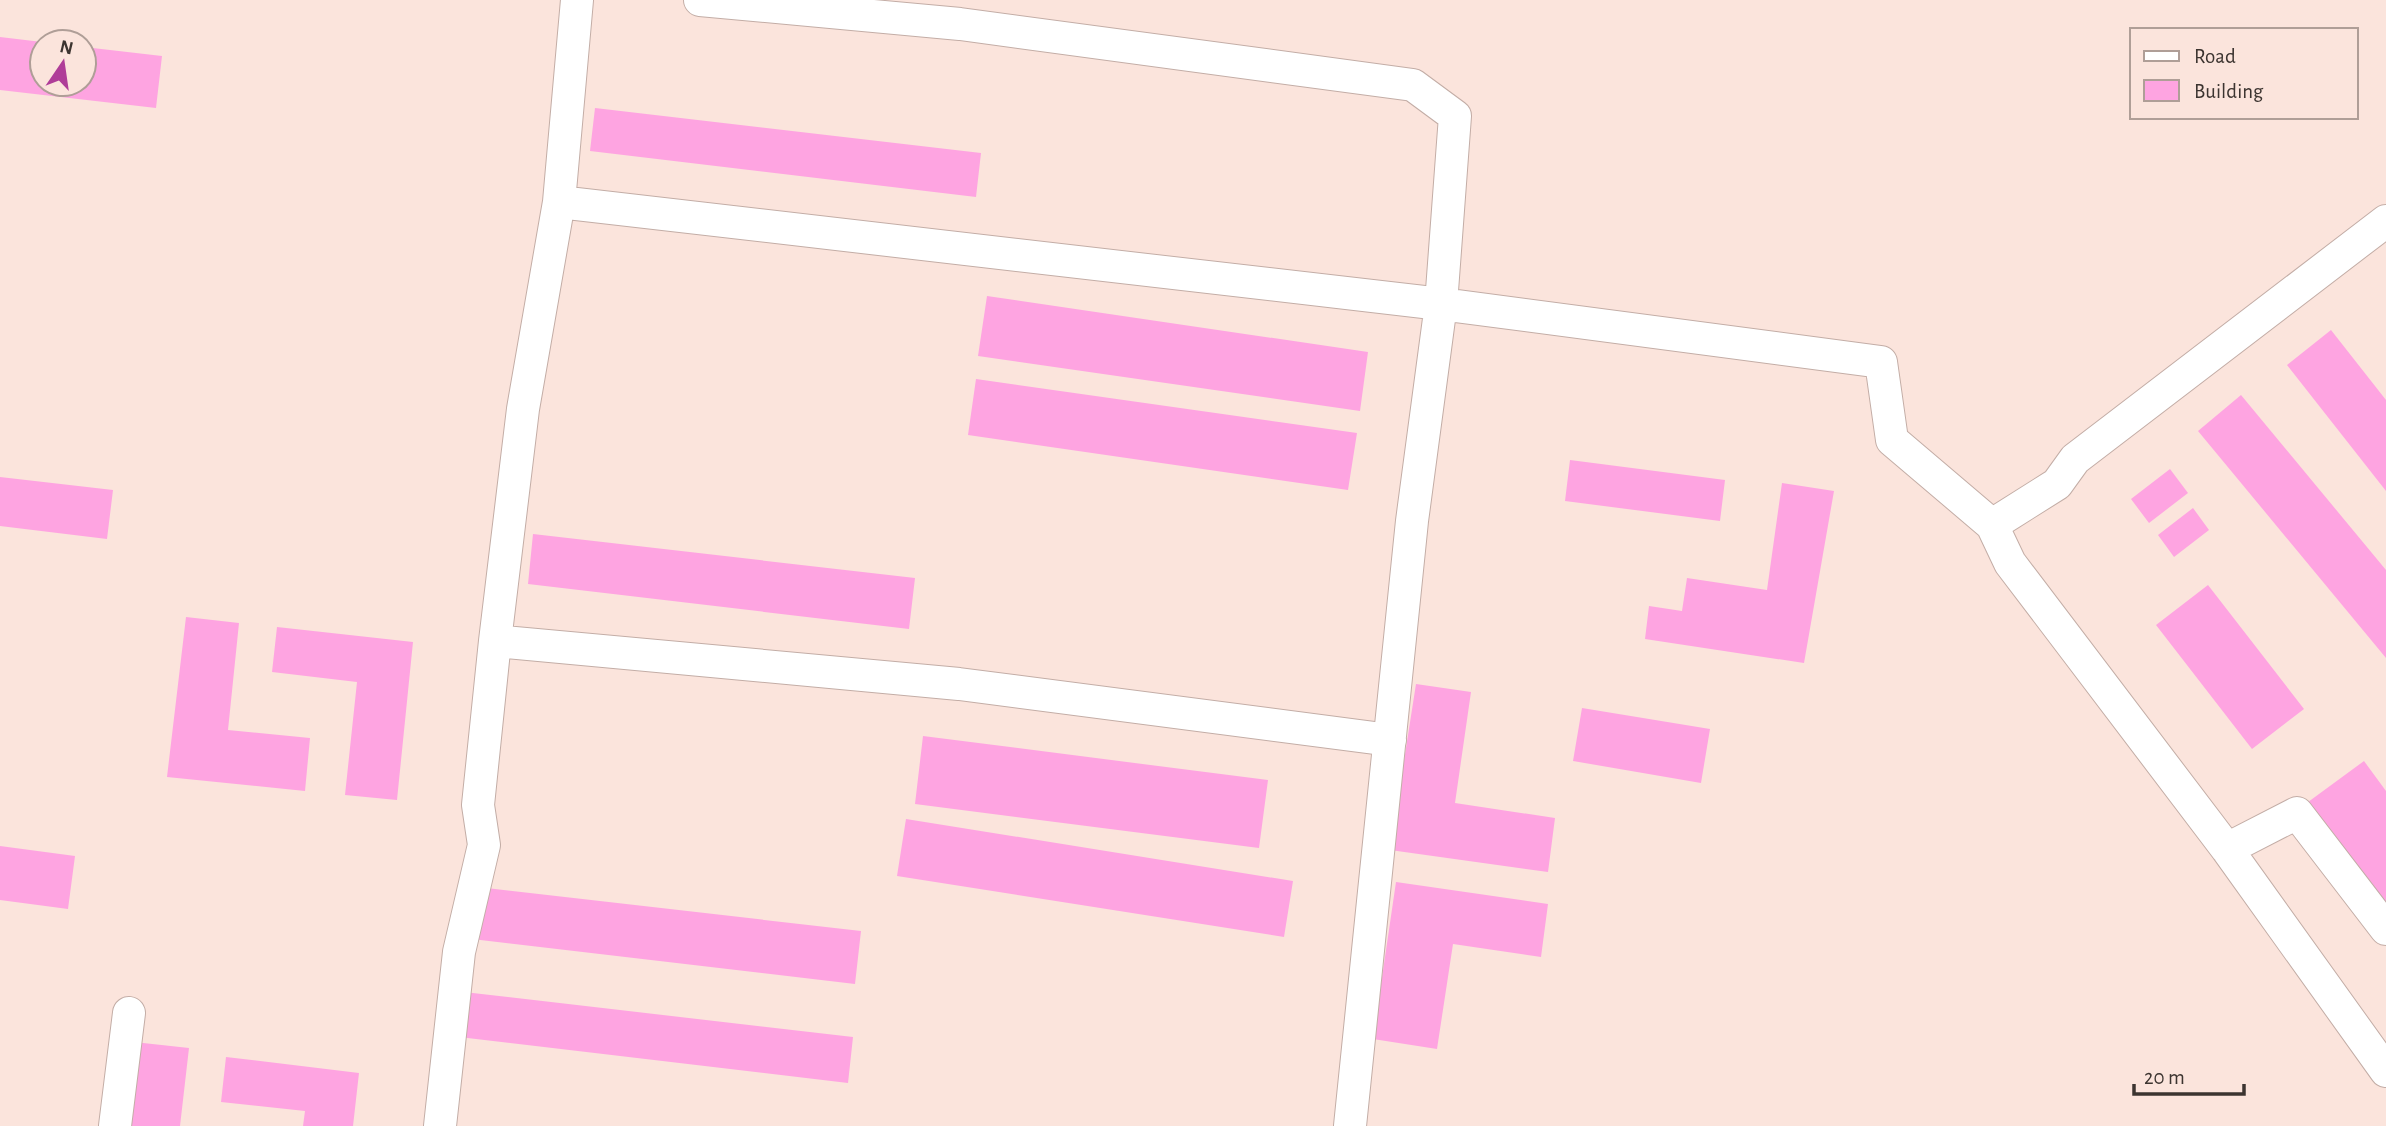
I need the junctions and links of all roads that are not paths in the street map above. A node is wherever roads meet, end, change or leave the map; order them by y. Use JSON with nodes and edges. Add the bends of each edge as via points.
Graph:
{"nodes":[{"id":1,"x":577,"y":0,"type":"edge"},
{"id":2,"x":700,"y":0,"type":"edge"},
{"id":3,"x":559,"y":202,"type":"junction"},
{"id":4,"x":2386,"y":221,"type":"edge"},
{"id":5,"x":1441,"y":304,"type":"junction"},
{"id":6,"x":1992,"y":524,"type":"junction"},
{"id":7,"x":495,"y":641,"type":"junction"},
{"id":8,"x":1390,"y":740,"type":"junction"},
{"id":9,"x":2227,"y":849,"type":"junction"},
{"id":10,"x":2386,"y":929,"type":"edge"},
{"id":11,"x":129,"y":1013,"type":"dead end"},
{"id":12,"x":2386,"y":1071,"type":"edge"},
{"id":13,"x":115,"y":1126,"type":"edge"},
{"id":14,"x":440,"y":1126,"type":"edge"},
{"id":15,"x":1350,"y":1126,"type":"edge"}],
"edges":[{"from":1,"to":3,"type":"street"},
{"from":2,"to":5,"type":"street","via":[[960,24],[1413,85],[1455,116]]},
{"from":3,"to":5,"type":"street"},
{"from":3,"to":7,"type":"street","via":[[523,409]]},
{"from":4,"to":6,"type":"street","via":[[2075,459],[2057,484]]},
{"from":5,"to":6,"type":"street","via":[[1881,362],[1892,440]]},
{"from":5,"to":8,"type":"street","via":[[1412,521]]},
{"from":6,"to":9,"type":"street","via":[[2010,563]]},
{"from":7,"to":8,"type":"street","via":[[959,684]]},
{"from":7,"to":14,"type":"street","via":[[478,805],[484,845],[459,952]]},
{"from":8,"to":15,"type":"street"},
{"from":9,"to":10,"type":"street","via":[[2297,813]]},
{"from":9,"to":12,"type":"street"},
{"from":11,"to":13,"type":"street"}]}
